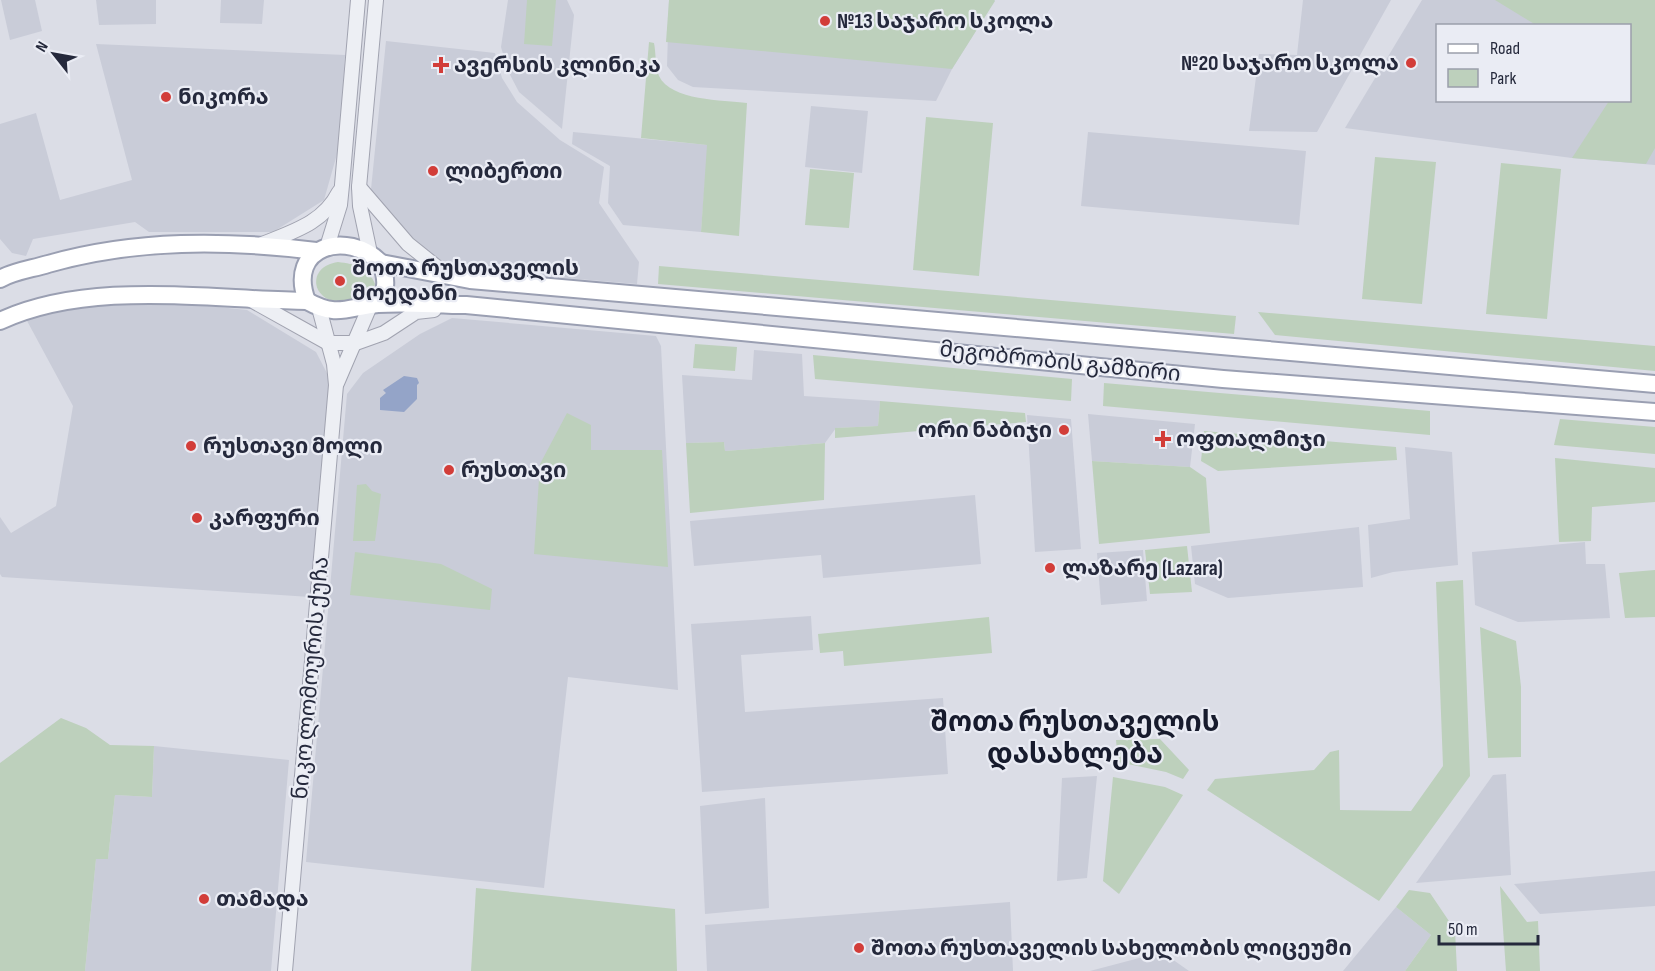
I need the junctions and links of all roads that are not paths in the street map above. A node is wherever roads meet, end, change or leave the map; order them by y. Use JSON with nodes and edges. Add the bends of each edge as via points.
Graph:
{"nodes":[{"id":1,"x":358,"y":0,"type":"edge"},
{"id":2,"x":375,"y":0,"type":"edge"},
{"id":3,"x":342,"y":185,"type":"junction"},
{"id":4,"x":359,"y":187,"type":"junction"},
{"id":5,"x":259,"y":245,"type":"junction"},
{"id":6,"x":321,"y":249,"type":"junction"},
{"id":7,"x":376,"y":258,"type":"junction"},
{"id":8,"x":449,"y":277,"type":"junction"},
{"id":9,"x":0,"y":279,"type":"edge"},
{"id":10,"x":251,"y":300,"type":"junction"},
{"id":11,"x":313,"y":304,"type":"junction"},
{"id":12,"x":373,"y":305,"type":"junction"},
{"id":13,"x":466,"y":305,"type":"junction"},
{"id":14,"x":0,"y":321,"type":"edge"},
{"id":15,"x":328,"y":343,"type":"junction"},
{"id":16,"x":356,"y":343,"type":"junction"},
{"id":17,"x":1655,"y":384,"type":"edge"},
{"id":18,"x":336,"y":385,"type":"junction"},
{"id":19,"x":1655,"y":412,"type":"edge"},
{"id":20,"x":285,"y":971,"type":"edge"}],
"edges":[{"from":1,"to":3,"type":"street"},
{"from":2,"to":4,"type":"street"},
{"from":3,"to":5,"type":"street","via":[[333,203],[311,224]]},
{"from":3,"to":6,"type":"street","via":[[340,205]]},
{"from":4,"to":7,"type":"street","via":[[360,206]]},
{"from":4,"to":8,"type":"street","via":[[408,244]]},
{"from":5,"to":6,"type":"main road"},
{"from":5,"to":9,"type":"main road","via":[[134,246],[82,255]]},
{"from":6,"to":7,"type":"main road","via":[[354,246]]},
{"from":6,"to":11,"type":"main road","via":[[303,274]]},
{"from":7,"to":8,"type":"main road"},
{"from":7,"to":12,"type":"main road","via":[[386,284],[384,295]]},
{"from":8,"to":17,"type":"main road","name":"მეგობრობის გამზირი"},
{"from":10,"to":11,"type":"main road"},
{"from":10,"to":14,"type":"main road","via":[[119,295],[53,304]]},
{"from":10,"to":15,"type":"street"},
{"from":11,"to":12,"type":"main road","via":[[345,312]]},
{"from":11,"to":15,"type":"street"},
{"from":12,"to":13,"type":"main road"},
{"from":12,"to":16,"type":"street"},
{"from":13,"to":16,"type":"street","via":[[416,312],[384,333]]},
{"from":13,"to":19,"type":"main road","name":"მეგობრობის გამზირი","via":[[1223,379]]},
{"from":15,"to":16,"type":"street"},
{"from":15,"to":18,"type":"street","name":"ნიკო ლომოურის ქუჩა"},
{"from":16,"to":18,"type":"street","name":"ნიკო ლომოურის ქუჩა"},
{"from":18,"to":20,"type":"street","name":"ნიკო ლომოურის ქუჩა"}]}
